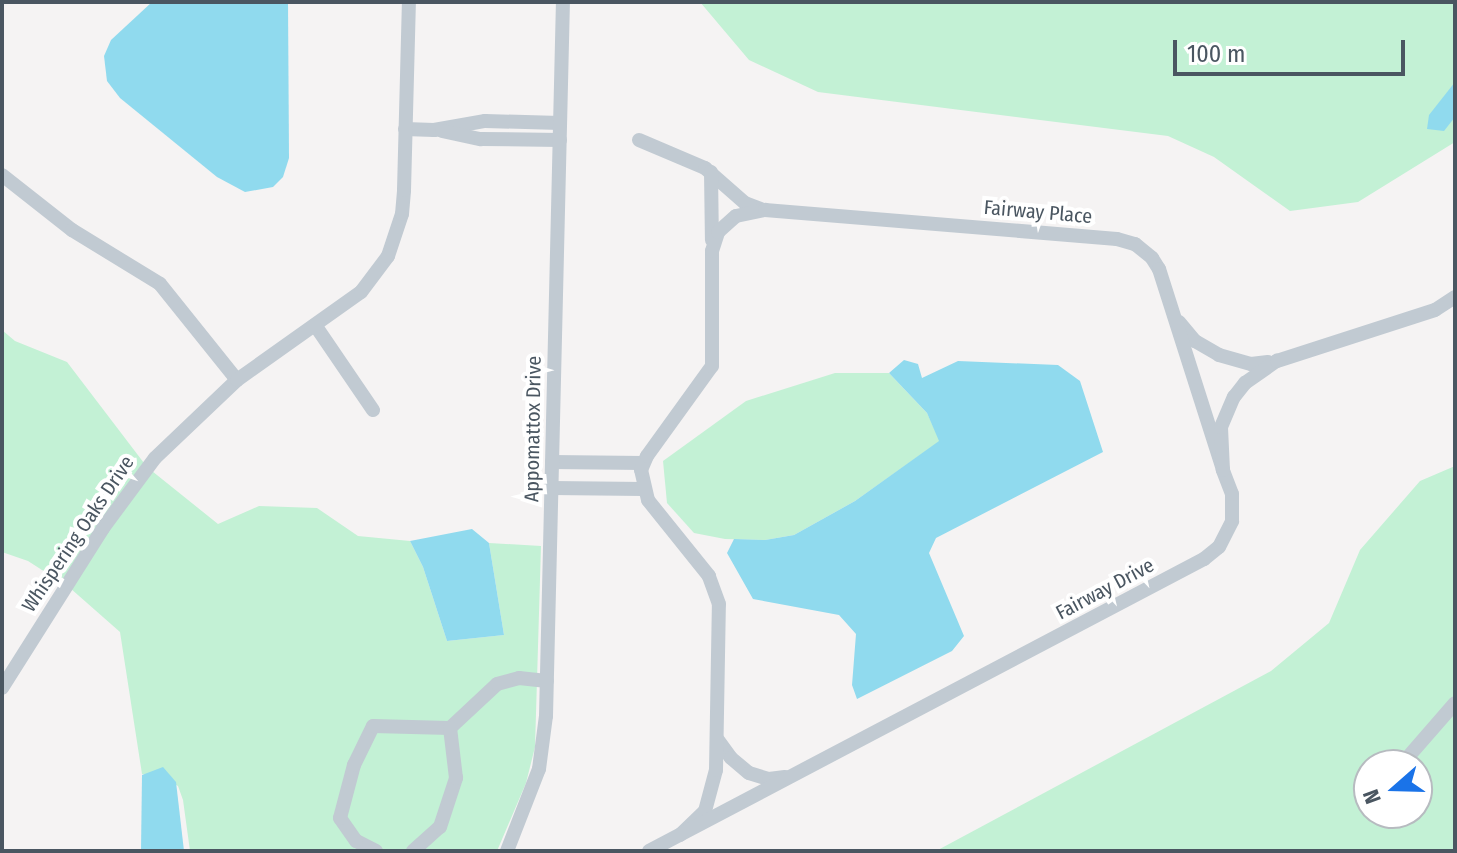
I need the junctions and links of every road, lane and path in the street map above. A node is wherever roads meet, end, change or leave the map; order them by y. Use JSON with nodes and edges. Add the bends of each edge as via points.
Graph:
{"nodes":[{"id":1,"x":409,"y":2,"type":"edge"},
{"id":2,"x":563,"y":2,"type":"edge"},
{"id":3,"x":560,"y":123,"type":"junction"},
{"id":4,"x":405,"y":129,"type":"junction"},
{"id":5,"x":434,"y":130,"type":"junction"},
{"id":6,"x":560,"y":140,"type":"junction"},
{"id":7,"x":639,"y":140,"type":"dead end"},
{"id":8,"x":711,"y":172,"type":"junction"},
{"id":9,"x":2,"y":175,"type":"edge"},
{"id":10,"x":765,"y":210,"type":"junction"},
{"id":11,"x":712,"y":251,"type":"junction"},
{"id":12,"x":1455,"y":297,"type":"edge"},
{"id":13,"x":1170,"y":304,"type":"junction"},
{"id":14,"x":315,"y":325,"type":"junction"},
{"id":15,"x":1277,"y":361,"type":"junction"},
{"id":16,"x":237,"y":380,"type":"junction"},
{"id":17,"x":373,"y":410,"type":"dead end"},
{"id":18,"x":552,"y":462,"type":"junction"},
{"id":19,"x":643,"y":463,"type":"junction"},
{"id":20,"x":1223,"y":470,"type":"junction"},
{"id":21,"x":552,"y":488,"type":"junction"},
{"id":22,"x":643,"y":489,"type":"junction"},
{"id":23,"x":4,"y":680,"type":"edge"},
{"id":24,"x":547,"y":681,"type":"junction"},
{"id":25,"x":1455,"y":703,"type":"edge"},
{"id":26,"x":450,"y":728,"type":"junction"},
{"id":27,"x":718,"y":739,"type":"junction"},
{"id":28,"x":1415,"y":749,"type":"edge"},
{"id":29,"x":793,"y":775,"type":"junction"},
{"id":30,"x":680,"y":835,"type":"junction"},
{"id":31,"x":376,"y":851,"type":"edge"},
{"id":32,"x":413,"y":851,"type":"edge"},
{"id":33,"x":507,"y":851,"type":"edge"},
{"id":34,"x":649,"y":851,"type":"edge"}],
"edges":[{"from":1,"to":4,"type":"street","name":"Whispering Oaks Drive"},
{"from":2,"to":3,"type":"street","name":"Appomattox Drive"},
{"from":3,"to":5,"type":"street","via":[[485,121]]},
{"from":3,"to":6,"type":"street","name":"Appomattox Drive"},
{"from":4,"to":5,"type":"street"},
{"from":4,"to":14,"type":"street","name":"Whispering Oaks Drive","via":[[402,214],[388,256],[361,292]]},
{"from":5,"to":6,"type":"street","via":[[481,139]]},
{"from":6,"to":18,"type":"street","name":"Appomattox Drive"},
{"from":7,"to":8,"type":"street"},
{"from":8,"to":10,"type":"street","via":[[745,203]]},
{"from":8,"to":11,"type":"street"},
{"from":9,"to":16,"type":"street","via":[[53,217],[160,284]]},
{"from":10,"to":11,"type":"street","name":"Fairway Place","via":[[730,220],[718,232]]},
{"from":10,"to":13,"type":"street","name":"Fairway Place","via":[[1127,241],[1152,258]]},
{"from":11,"to":19,"type":"street","via":[[712,366]]},
{"from":12,"to":15,"type":"street","name":"Fairway Drive","via":[[1435,310]]},
{"from":13,"to":15,"type":"street","via":[[1187,333],[1205,348],[1251,364]]},
{"from":13,"to":20,"type":"street","name":"Fairway Place"},
{"from":14,"to":16,"type":"street","name":"Whispering Oaks Drive"},
{"from":14,"to":17,"type":"street"},
{"from":15,"to":20,"type":"street","name":"Fairway Drive","via":[[1245,383],[1227,411],[1219,443]]},
{"from":16,"to":23,"type":"street","name":"Whispering Oaks Drive","via":[[132,486]]},
{"from":18,"to":19,"type":"street"},
{"from":18,"to":21,"type":"street","name":"Appomattox Drive"},
{"from":19,"to":22,"type":"street"},
{"from":20,"to":29,"type":"street","name":"Fairway Drive","via":[[1232,494],[1232,521],[1219,547],[1204,559]]},
{"from":21,"to":22,"type":"street"},
{"from":21,"to":24,"type":"street","name":"Appomattox Drive"},
{"from":22,"to":27,"type":"street","via":[[716,588]]},
{"from":24,"to":26,"type":"street","via":[[519,678],[497,684]]},
{"from":24,"to":33,"type":"street","name":"Appomattox Drive","via":[[539,769]]},
{"from":25,"to":28,"type":"street"},
{"from":26,"to":31,"type":"street","via":[[373,726],[354,765],[340,818],[356,841]]},
{"from":26,"to":32,"type":"street","via":[[456,778],[440,827]]},
{"from":27,"to":29,"type":"street","via":[[749,773],[769,779]]},
{"from":27,"to":30,"type":"street","via":[[711,798]]},
{"from":29,"to":30,"type":"street","name":"Fairway Drive"},
{"from":30,"to":34,"type":"street","name":"Fairway Drive"}]}
